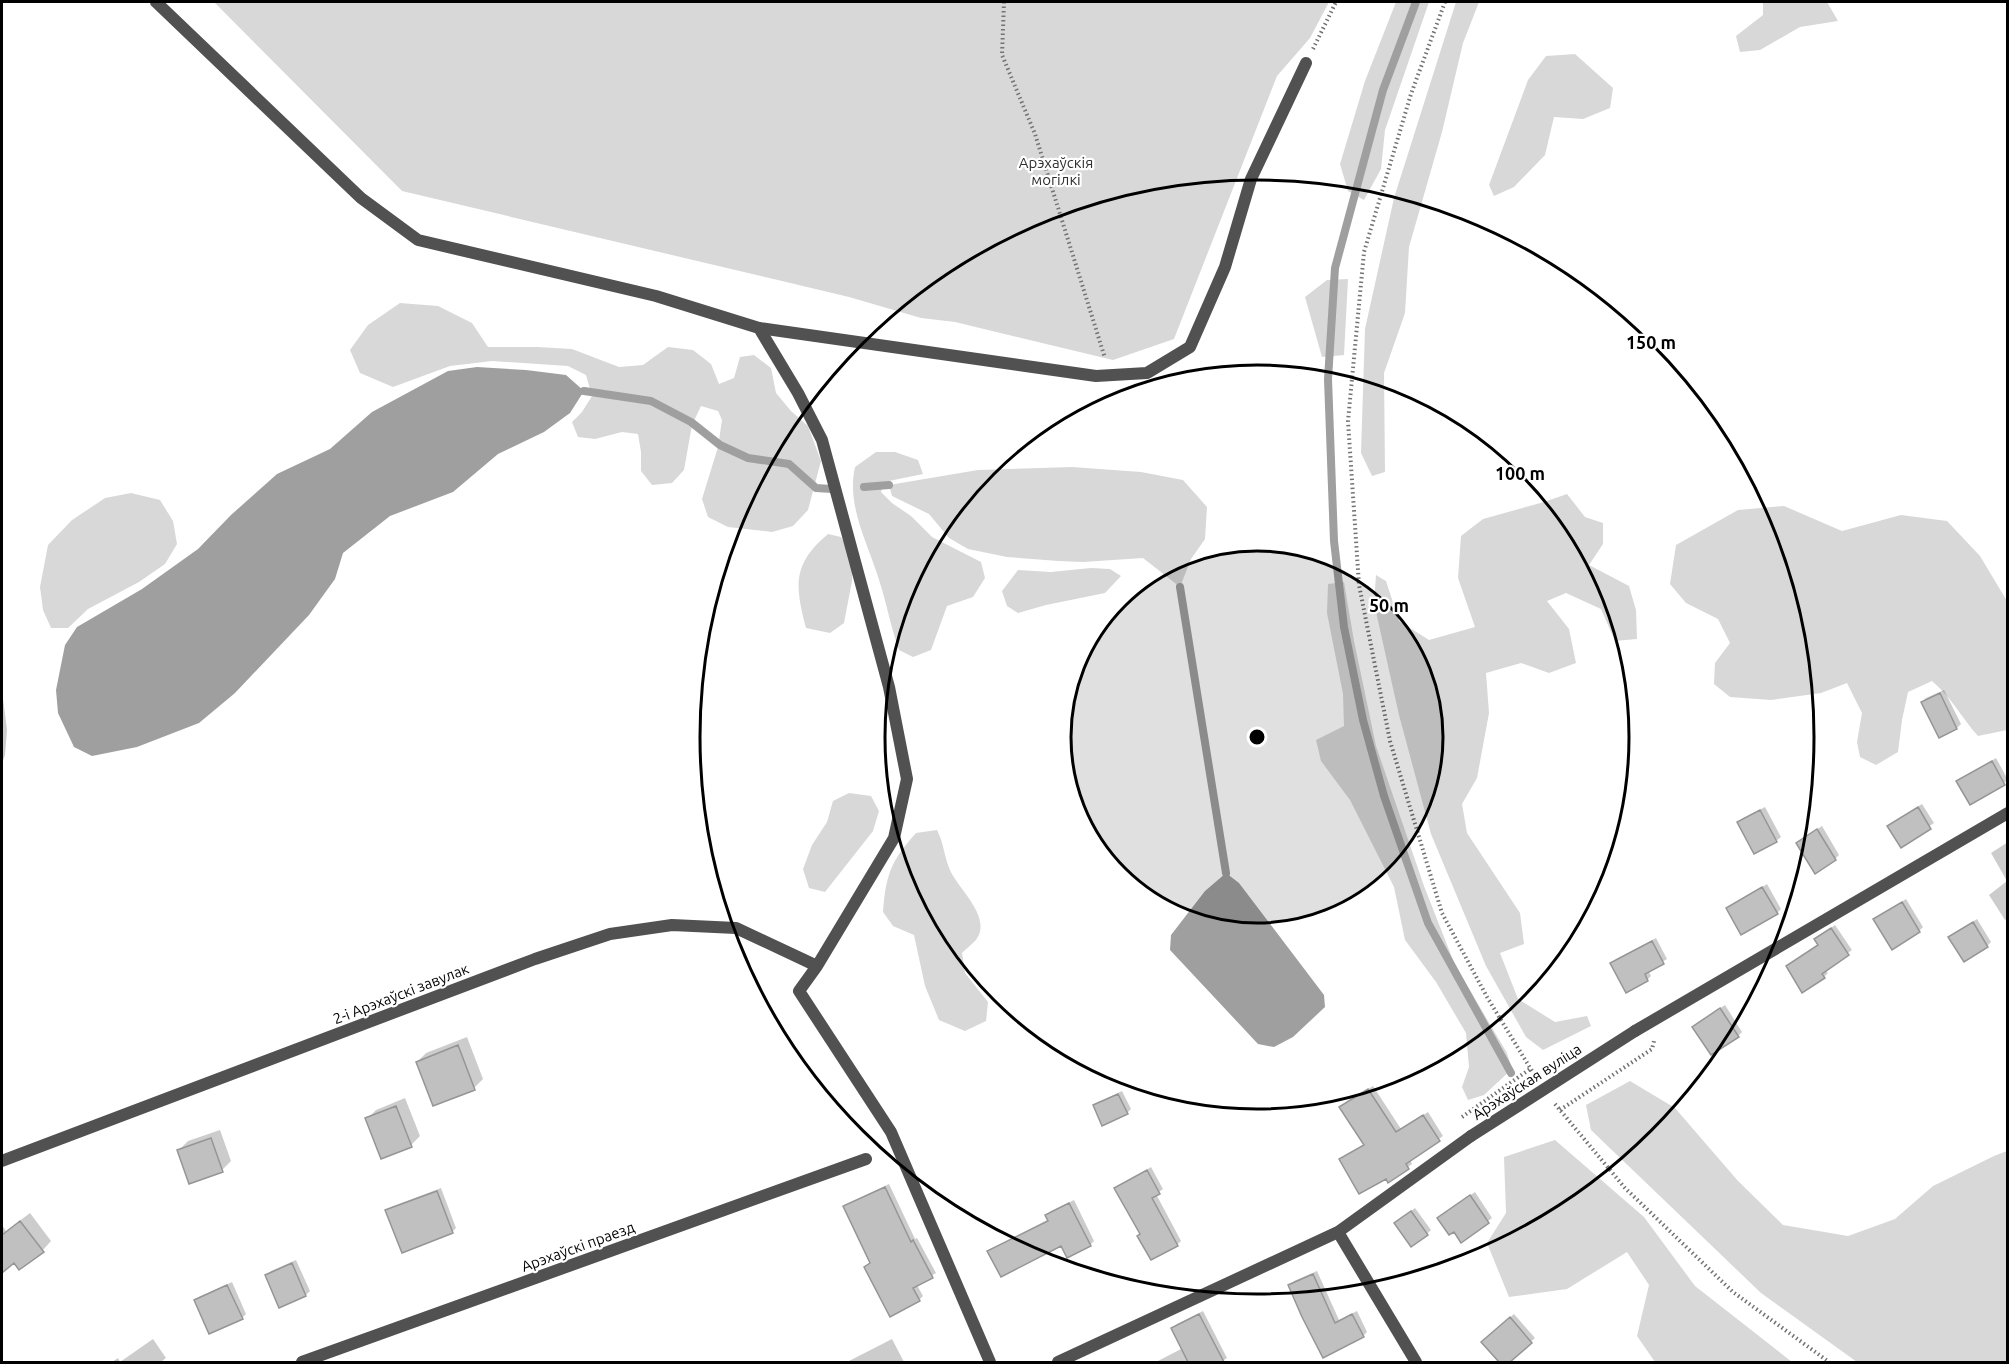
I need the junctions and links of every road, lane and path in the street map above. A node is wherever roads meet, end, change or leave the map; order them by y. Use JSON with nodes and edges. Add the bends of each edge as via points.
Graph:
{"nodes":[{"id":1,"x":156,"y":2,"type":"edge"},
{"id":2,"x":1004,"y":2,"type":"edge"},
{"id":3,"x":1336,"y":2,"type":"edge"},
{"id":4,"x":1445,"y":2,"type":"edge"},
{"id":5,"x":1306,"y":63,"type":"joint"},
{"id":6,"x":759,"y":328,"type":"junction"},
{"id":7,"x":1110,"y":375,"type":"junction"},
{"id":8,"x":2007,"y":813,"type":"edge"},
{"id":9,"x":817,"y":966,"type":"junction"},
{"id":10,"x":1652,"y":1049,"type":"dead end"},
{"id":11,"x":1530,"y":1069,"type":"junction"},
{"id":12,"x":1536,"y":1077,"type":"dead end"},
{"id":13,"x":1554,"y":1102,"type":"dead end"},
{"id":14,"x":1560,"y":1110,"type":"junction"},
{"id":15,"x":1459,"y":1119,"type":"dead end"},
{"id":16,"x":866,"y":1159,"type":"dead end"},
{"id":17,"x":2,"y":1161,"type":"edge"},
{"id":18,"x":1338,"y":1232,"type":"junction"},
{"id":19,"x":302,"y":1362,"type":"edge"},
{"id":20,"x":990,"y":1362,"type":"edge"},
{"id":21,"x":1058,"y":1362,"type":"edge"},
{"id":22,"x":1416,"y":1362,"type":"edge"},
{"id":23,"x":1829,"y":1362,"type":"edge"}],
"edges":[{"from":1,"to":6,"type":"street","via":[[361,198],[418,240],[657,296]]},
{"from":2,"to":7,"type":"path","via":[[1002,55],[1035,134]]},
{"from":3,"to":5,"type":"path"},
{"from":4,"to":11,"type":"path","via":[[1411,94],[1364,252],[1347,421],[1359,585],[1390,741],[1442,914]]},
{"from":5,"to":7,"type":"street","via":[[1251,179],[1225,267],[1190,347],[1147,373]]},
{"from":6,"to":7,"type":"street"},
{"from":6,"to":9,"type":"street","via":[[822,440],[888,687],[907,779],[894,838]]},
{"from":8,"to":18,"type":"street","name":"Арэхаўская вуліца","bridge":true,"via":[[1635,1031],[1472,1136]]},
{"from":9,"to":17,"type":"street","name":"2-і Арэхаўскі завулак","via":[[736,928],[672,924],[610,934]]},
{"from":9,"to":20,"type":"street","via":[[799,991],[891,1132]]},
{"from":10,"to":14,"type":"path"},
{"from":11,"to":12,"type":"path"},
{"from":11,"to":15,"type":"path"},
{"from":13,"to":14,"type":"path"},
{"from":14,"to":23,"type":"path","via":[[1625,1188],[1733,1292]]},
{"from":16,"to":19,"type":"street","name":"Арэхаўскі праезд"},
{"from":18,"to":21,"type":"street","name":"Арэхаўская вуліца"},
{"from":18,"to":22,"type":"street"}]}
